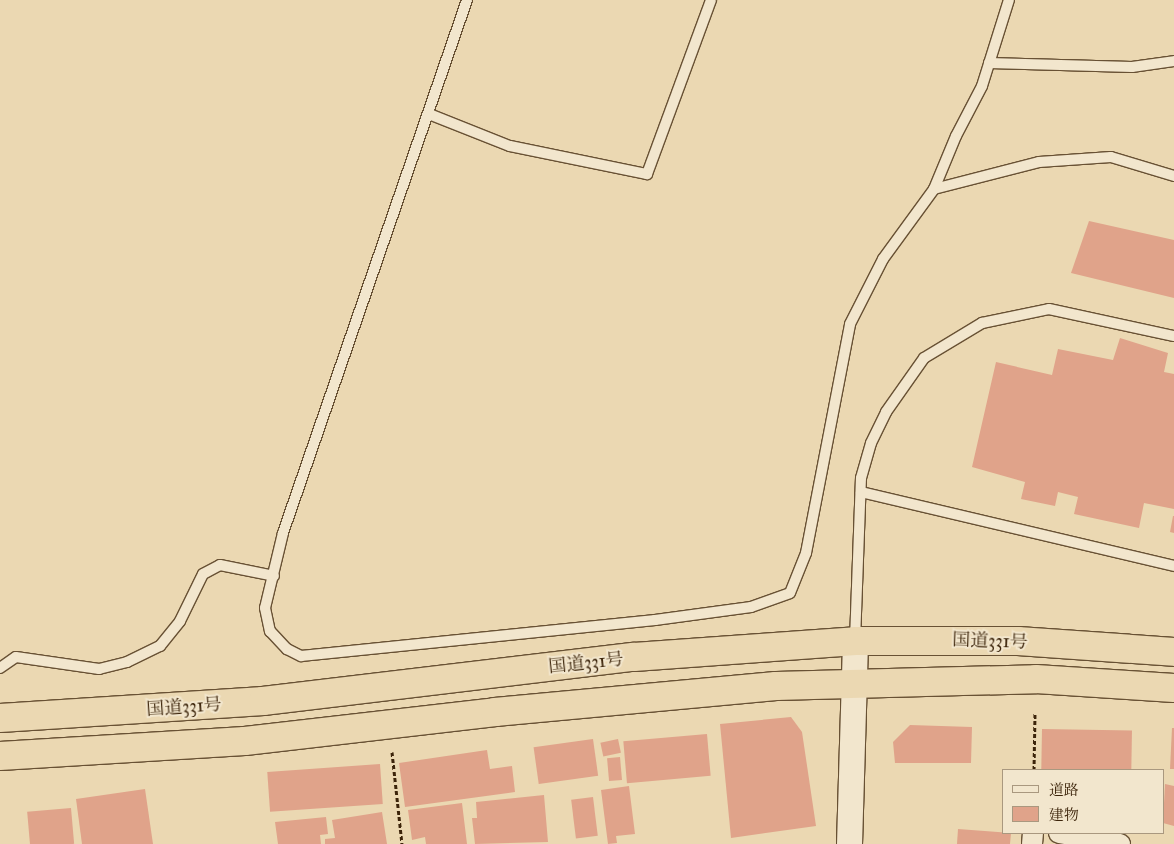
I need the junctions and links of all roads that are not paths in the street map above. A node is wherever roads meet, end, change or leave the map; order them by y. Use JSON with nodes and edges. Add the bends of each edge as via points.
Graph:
{"nodes":[{"id":1,"x":467,"y":0,"type":"edge"},
{"id":2,"x":711,"y":0,"type":"edge"},
{"id":3,"x":1009,"y":0,"type":"edge"},
{"id":4,"x":1174,"y":61,"type":"edge"},
{"id":5,"x":989,"y":63,"type":"junction"},
{"id":6,"x":429,"y":114,"type":"junction"},
{"id":7,"x":1174,"y":176,"type":"edge"},
{"id":8,"x":934,"y":189,"type":"junction"},
{"id":9,"x":1174,"y":336,"type":"edge"},
{"id":10,"x":861,"y":492,"type":"junction"},
{"id":11,"x":1174,"y":566,"type":"edge"},
{"id":12,"x":274,"y":576,"type":"junction"},
{"id":13,"x":855,"y":641,"type":"junction"},
{"id":14,"x":1174,"y":652,"type":"edge"},
{"id":15,"x":0,"y":668,"type":"edge"},
{"id":16,"x":854,"y":683,"type":"junction"},
{"id":17,"x":1174,"y":688,"type":"edge"},
{"id":18,"x":0,"y":718,"type":"edge"},
{"id":19,"x":0,"y":756,"type":"edge"},
{"id":20,"x":1065,"y":834,"type":"edge"},
{"id":21,"x":849,"y":844,"type":"edge"},
{"id":22,"x":1120,"y":844,"type":"edge"}],
"edges":[{"from":1,"to":6,"type":"lane"},
{"from":2,"to":6,"type":"lane","via":[[647,174],[510,146]]},
{"from":3,"to":5,"type":"lane"},
{"from":4,"to":5,"type":"lane","via":[[1122,67]]},
{"from":5,"to":8,"type":"lane","via":[[982,86]]},
{"from":6,"to":12,"type":"lane","via":[[283,533]]},
{"from":7,"to":8,"type":"lane","via":[[1110,157],[1040,162]]},
{"from":8,"to":12,"type":"lane","via":[[883,259],[850,324],[806,553],[790,593],[751,607],[655,620],[301,656],[287,649],[270,630],[265,608]]},
{"from":9,"to":10,"type":"lane","via":[[1049,309],[982,323],[924,358],[886,412],[871,443]]},
{"from":10,"to":11,"type":"lane"},
{"from":10,"to":13,"type":"lane"},
{"from":12,"to":15,"type":"lane","via":[[220,565],[203,574],[180,621],[160,646],[127,662],[98,669],[16,657]]},
{"from":13,"to":14,"type":"highway","name":"国道331号","via":[[1018,641]]},
{"from":13,"to":16,"type":"street"},
{"from":13,"to":18,"type":"highway","name":"国道331号","via":[[634,657],[263,701]]},
{"from":16,"to":17,"type":"highway","via":[[1036,680]]},
{"from":16,"to":19,"type":"highway","via":[[656,695],[245,741]]},
{"from":16,"to":21,"type":"street"},
{"from":20,"to":22,"type":"street"}]}
